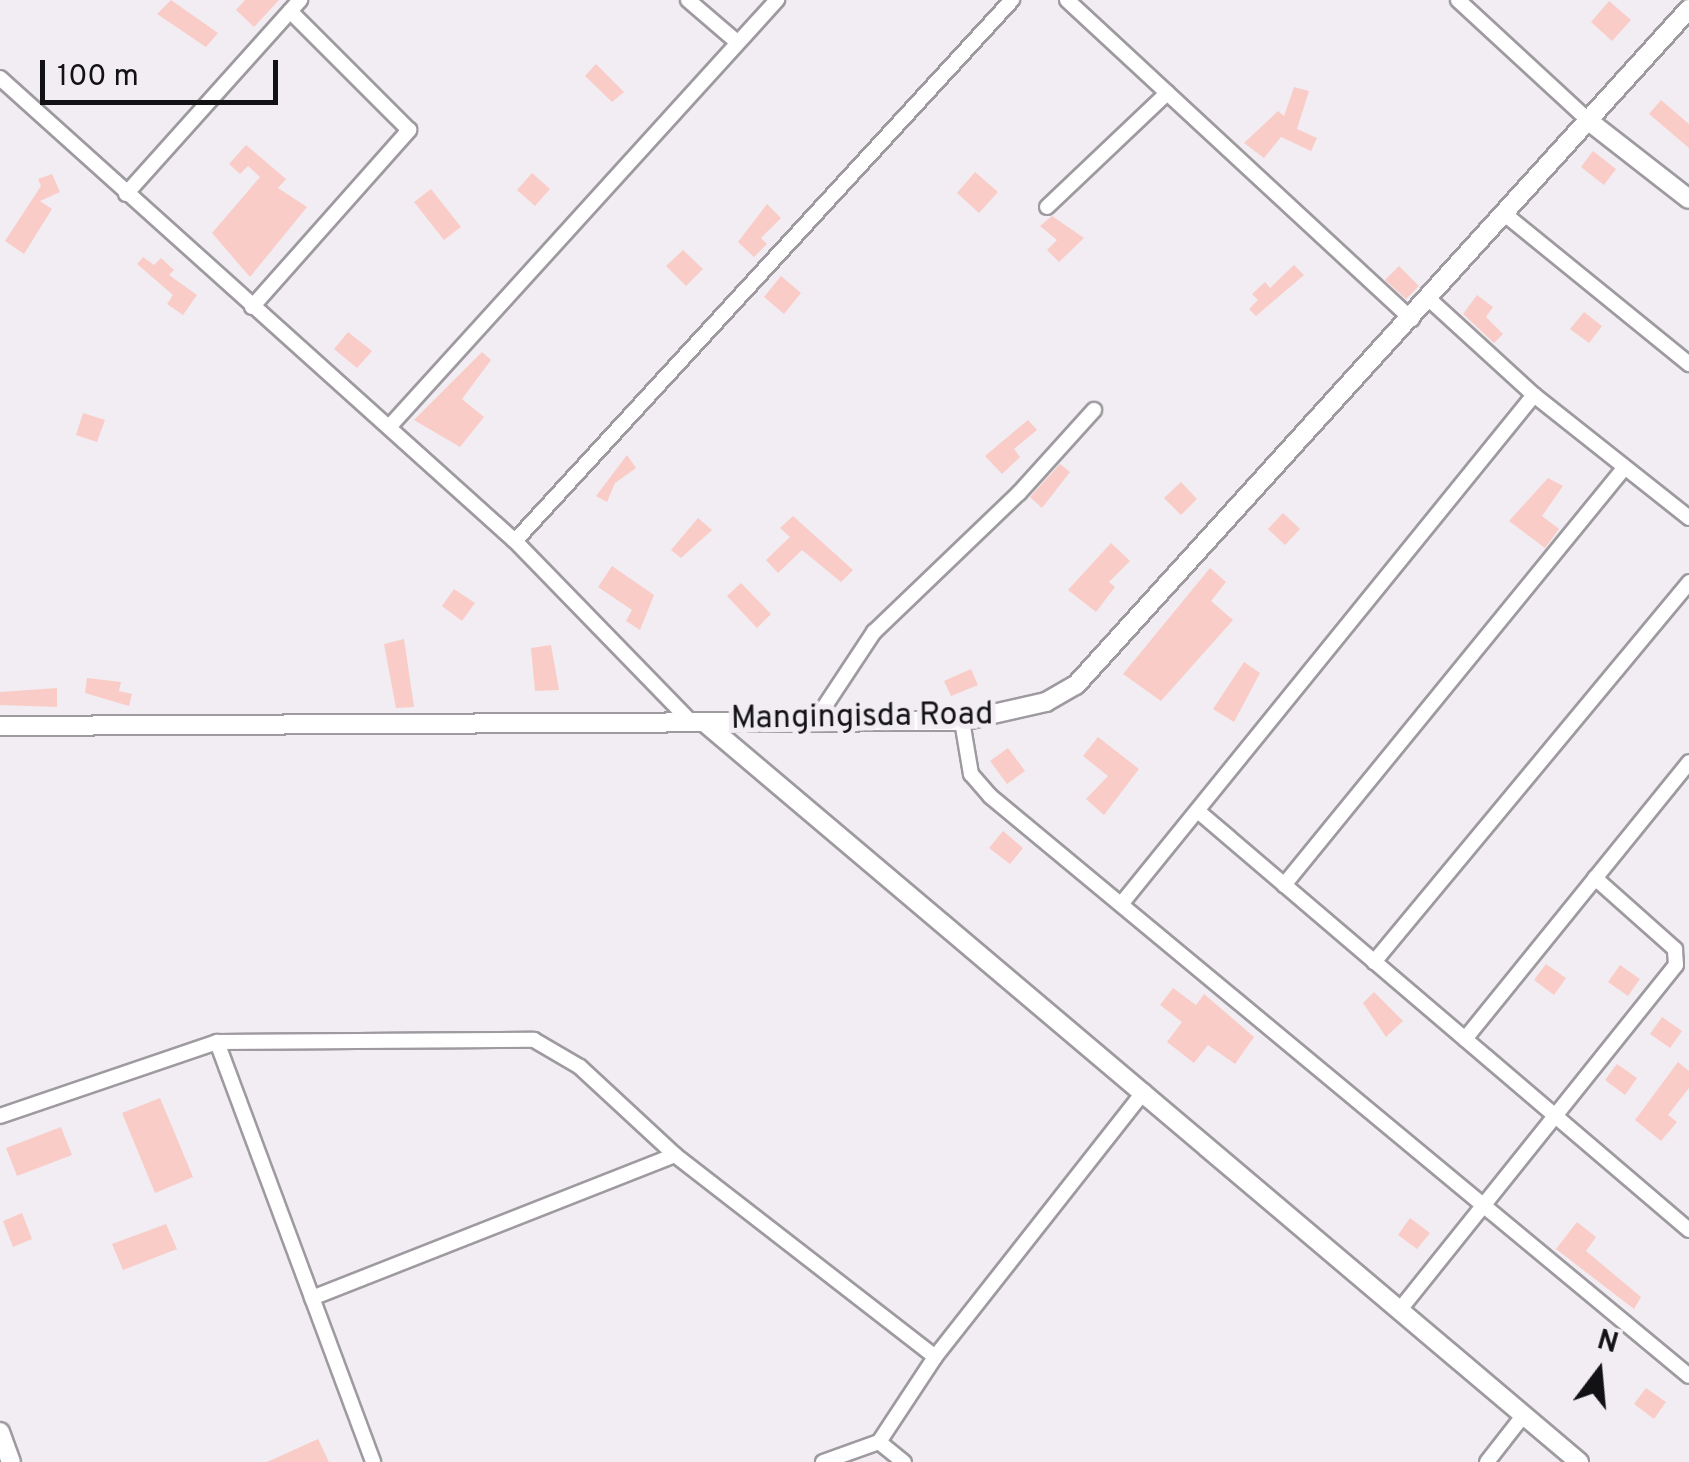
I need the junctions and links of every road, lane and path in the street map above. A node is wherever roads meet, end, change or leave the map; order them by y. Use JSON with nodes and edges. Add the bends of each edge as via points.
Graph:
{"nodes":[{"id":1,"x":688,"y":0,"type":"edge"},
{"id":2,"x":777,"y":0,"type":"edge"},
{"id":3,"x":1012,"y":0,"type":"edge"},
{"id":4,"x":1067,"y":0,"type":"edge"},
{"id":5,"x":1458,"y":0,"type":"edge"},
{"id":6,"x":296,"y":6,"type":"edge"},
{"id":7,"x":1689,"y":8,"type":"edge"},
{"id":8,"x":737,"y":42,"type":"junction"},
{"id":9,"x":0,"y":78,"type":"edge"},
{"id":10,"x":1167,"y":92,"type":"junction"},
{"id":11,"x":1590,"y":122,"type":"junction"},
{"id":12,"x":126,"y":194,"type":"junction"},
{"id":13,"x":1689,"y":198,"type":"edge"},
{"id":14,"x":1047,"y":207,"type":"dead end"},
{"id":15,"x":1507,"y":216,"type":"junction"},
{"id":16,"x":1430,"y":300,"type":"junction"},
{"id":17,"x":252,"y":306,"type":"junction"},
{"id":18,"x":1412,"y":319,"type":"junction"},
{"id":19,"x":1689,"y":364,"type":"edge"},
{"id":20,"x":1534,"y":395,"type":"junction"},
{"id":21,"x":1094,"y":410,"type":"dead end"},
{"id":22,"x":390,"y":426,"type":"junction"},
{"id":23,"x":1625,"y":467,"type":"junction"},
{"id":24,"x":1689,"y":518,"type":"edge"},
{"id":25,"x":515,"y":541,"type":"junction"},
{"id":26,"x":1689,"y":582,"type":"edge"},
{"id":27,"x":815,"y":721,"type":"junction"},
{"id":28,"x":962,"y":721,"type":"junction"},
{"id":29,"x":698,"y":722,"type":"junction"},
{"id":30,"x":0,"y":726,"type":"edge"},
{"id":31,"x":1687,"y":769,"type":"edge"},
{"id":32,"x":1198,"y":812,"type":"junction"},
{"id":33,"x":1595,"y":878,"type":"junction"},
{"id":34,"x":1284,"y":885,"type":"junction"},
{"id":35,"x":1122,"y":903,"type":"junction"},
{"id":36,"x":1374,"y":962,"type":"junction"},
{"id":37,"x":1465,"y":1039,"type":"junction"},
{"id":38,"x":217,"y":1042,"type":"junction"},
{"id":39,"x":1144,"y":1091,"type":"junction"},
{"id":40,"x":1554,"y":1115,"type":"junction"},
{"id":41,"x":0,"y":1116,"type":"edge"},
{"id":42,"x":675,"y":1154,"type":"junction"},
{"id":43,"x":1482,"y":1204,"type":"junction"},
{"id":44,"x":1689,"y":1230,"type":"edge"},
{"id":45,"x":312,"y":1298,"type":"junction"},
{"id":46,"x":1402,"y":1307,"type":"junction"},
{"id":47,"x":935,"y":1357,"type":"junction"},
{"id":48,"x":1689,"y":1376,"type":"edge"},
{"id":49,"x":1523,"y":1416,"type":"junction"},
{"id":50,"x":0,"y":1432,"type":"edge"},
{"id":51,"x":878,"y":1442,"type":"junction"},
{"id":52,"x":11,"y":1462,"type":"edge"},
{"id":53,"x":372,"y":1462,"type":"edge"},
{"id":54,"x":824,"y":1462,"type":"edge"},
{"id":55,"x":904,"y":1462,"type":"edge"},
{"id":56,"x":1487,"y":1462,"type":"edge"},
{"id":57,"x":1579,"y":1462,"type":"edge"}],
"edges":[{"from":1,"to":8,"type":"street"},
{"from":2,"to":8,"type":"street"},
{"from":3,"to":25,"type":"street"},
{"from":4,"to":10,"type":"street"},
{"from":5,"to":11,"type":"street"},
{"from":6,"to":12,"type":"street"},
{"from":6,"to":17,"type":"street","via":[[409,130]]},
{"from":7,"to":11,"type":"street","name":"Mangingisda Road"},
{"from":8,"to":22,"type":"street"},
{"from":9,"to":12,"type":"street"},
{"from":10,"to":14,"type":"street"},
{"from":10,"to":18,"type":"street"},
{"from":11,"to":13,"type":"street"},
{"from":11,"to":15,"type":"street","name":"Mangingisda Road"},
{"from":12,"to":17,"type":"street"},
{"from":15,"to":16,"type":"street","name":"Mangingisda Road"},
{"from":15,"to":19,"type":"street"},
{"from":16,"to":18,"type":"street","name":"Mangingisda Road"},
{"from":16,"to":20,"type":"street"},
{"from":17,"to":22,"type":"street"},
{"from":18,"to":28,"type":"street","name":"Mangingisda Road","via":[[1076,685],[1016,714]]},
{"from":20,"to":23,"type":"street"},
{"from":20,"to":32,"type":"street"},
{"from":21,"to":27,"type":"street","via":[[874,632]]},
{"from":22,"to":25,"type":"street"},
{"from":23,"to":24,"type":"street"},
{"from":23,"to":34,"type":"street"},
{"from":25,"to":29,"type":"street"},
{"from":26,"to":36,"type":"street"},
{"from":27,"to":28,"type":"street","name":"Mangingisda Road"},
{"from":27,"to":29,"type":"street","name":"Mangingisda Road"},
{"from":28,"to":35,"type":"street","via":[[976,780]]},
{"from":29,"to":30,"type":"street","name":"Mangingisda Road"},
{"from":29,"to":39,"type":"street"},
{"from":31,"to":33,"type":"street"},
{"from":32,"to":34,"type":"street"},
{"from":32,"to":35,"type":"street"},
{"from":33,"to":37,"type":"street"},
{"from":33,"to":40,"type":"street","via":[[1675,949],[1678,960]]},
{"from":34,"to":36,"type":"street"},
{"from":35,"to":43,"type":"street"},
{"from":36,"to":37,"type":"street"},
{"from":37,"to":40,"type":"street"},
{"from":38,"to":41,"type":"street"},
{"from":38,"to":42,"type":"street","via":[[534,1040],[580,1067]]},
{"from":38,"to":45,"type":"street"},
{"from":39,"to":46,"type":"street"},
{"from":39,"to":47,"type":"street"},
{"from":40,"to":43,"type":"street"},
{"from":40,"to":44,"type":"street"},
{"from":42,"to":45,"type":"street"},
{"from":42,"to":47,"type":"street"},
{"from":43,"to":46,"type":"street"},
{"from":43,"to":48,"type":"street"},
{"from":45,"to":53,"type":"street"},
{"from":46,"to":49,"type":"street"},
{"from":47,"to":51,"type":"street"},
{"from":49,"to":56,"type":"street"},
{"from":49,"to":57,"type":"street"},
{"from":50,"to":52,"type":"street"},
{"from":51,"to":54,"type":"street"},
{"from":51,"to":55,"type":"street"}]}
